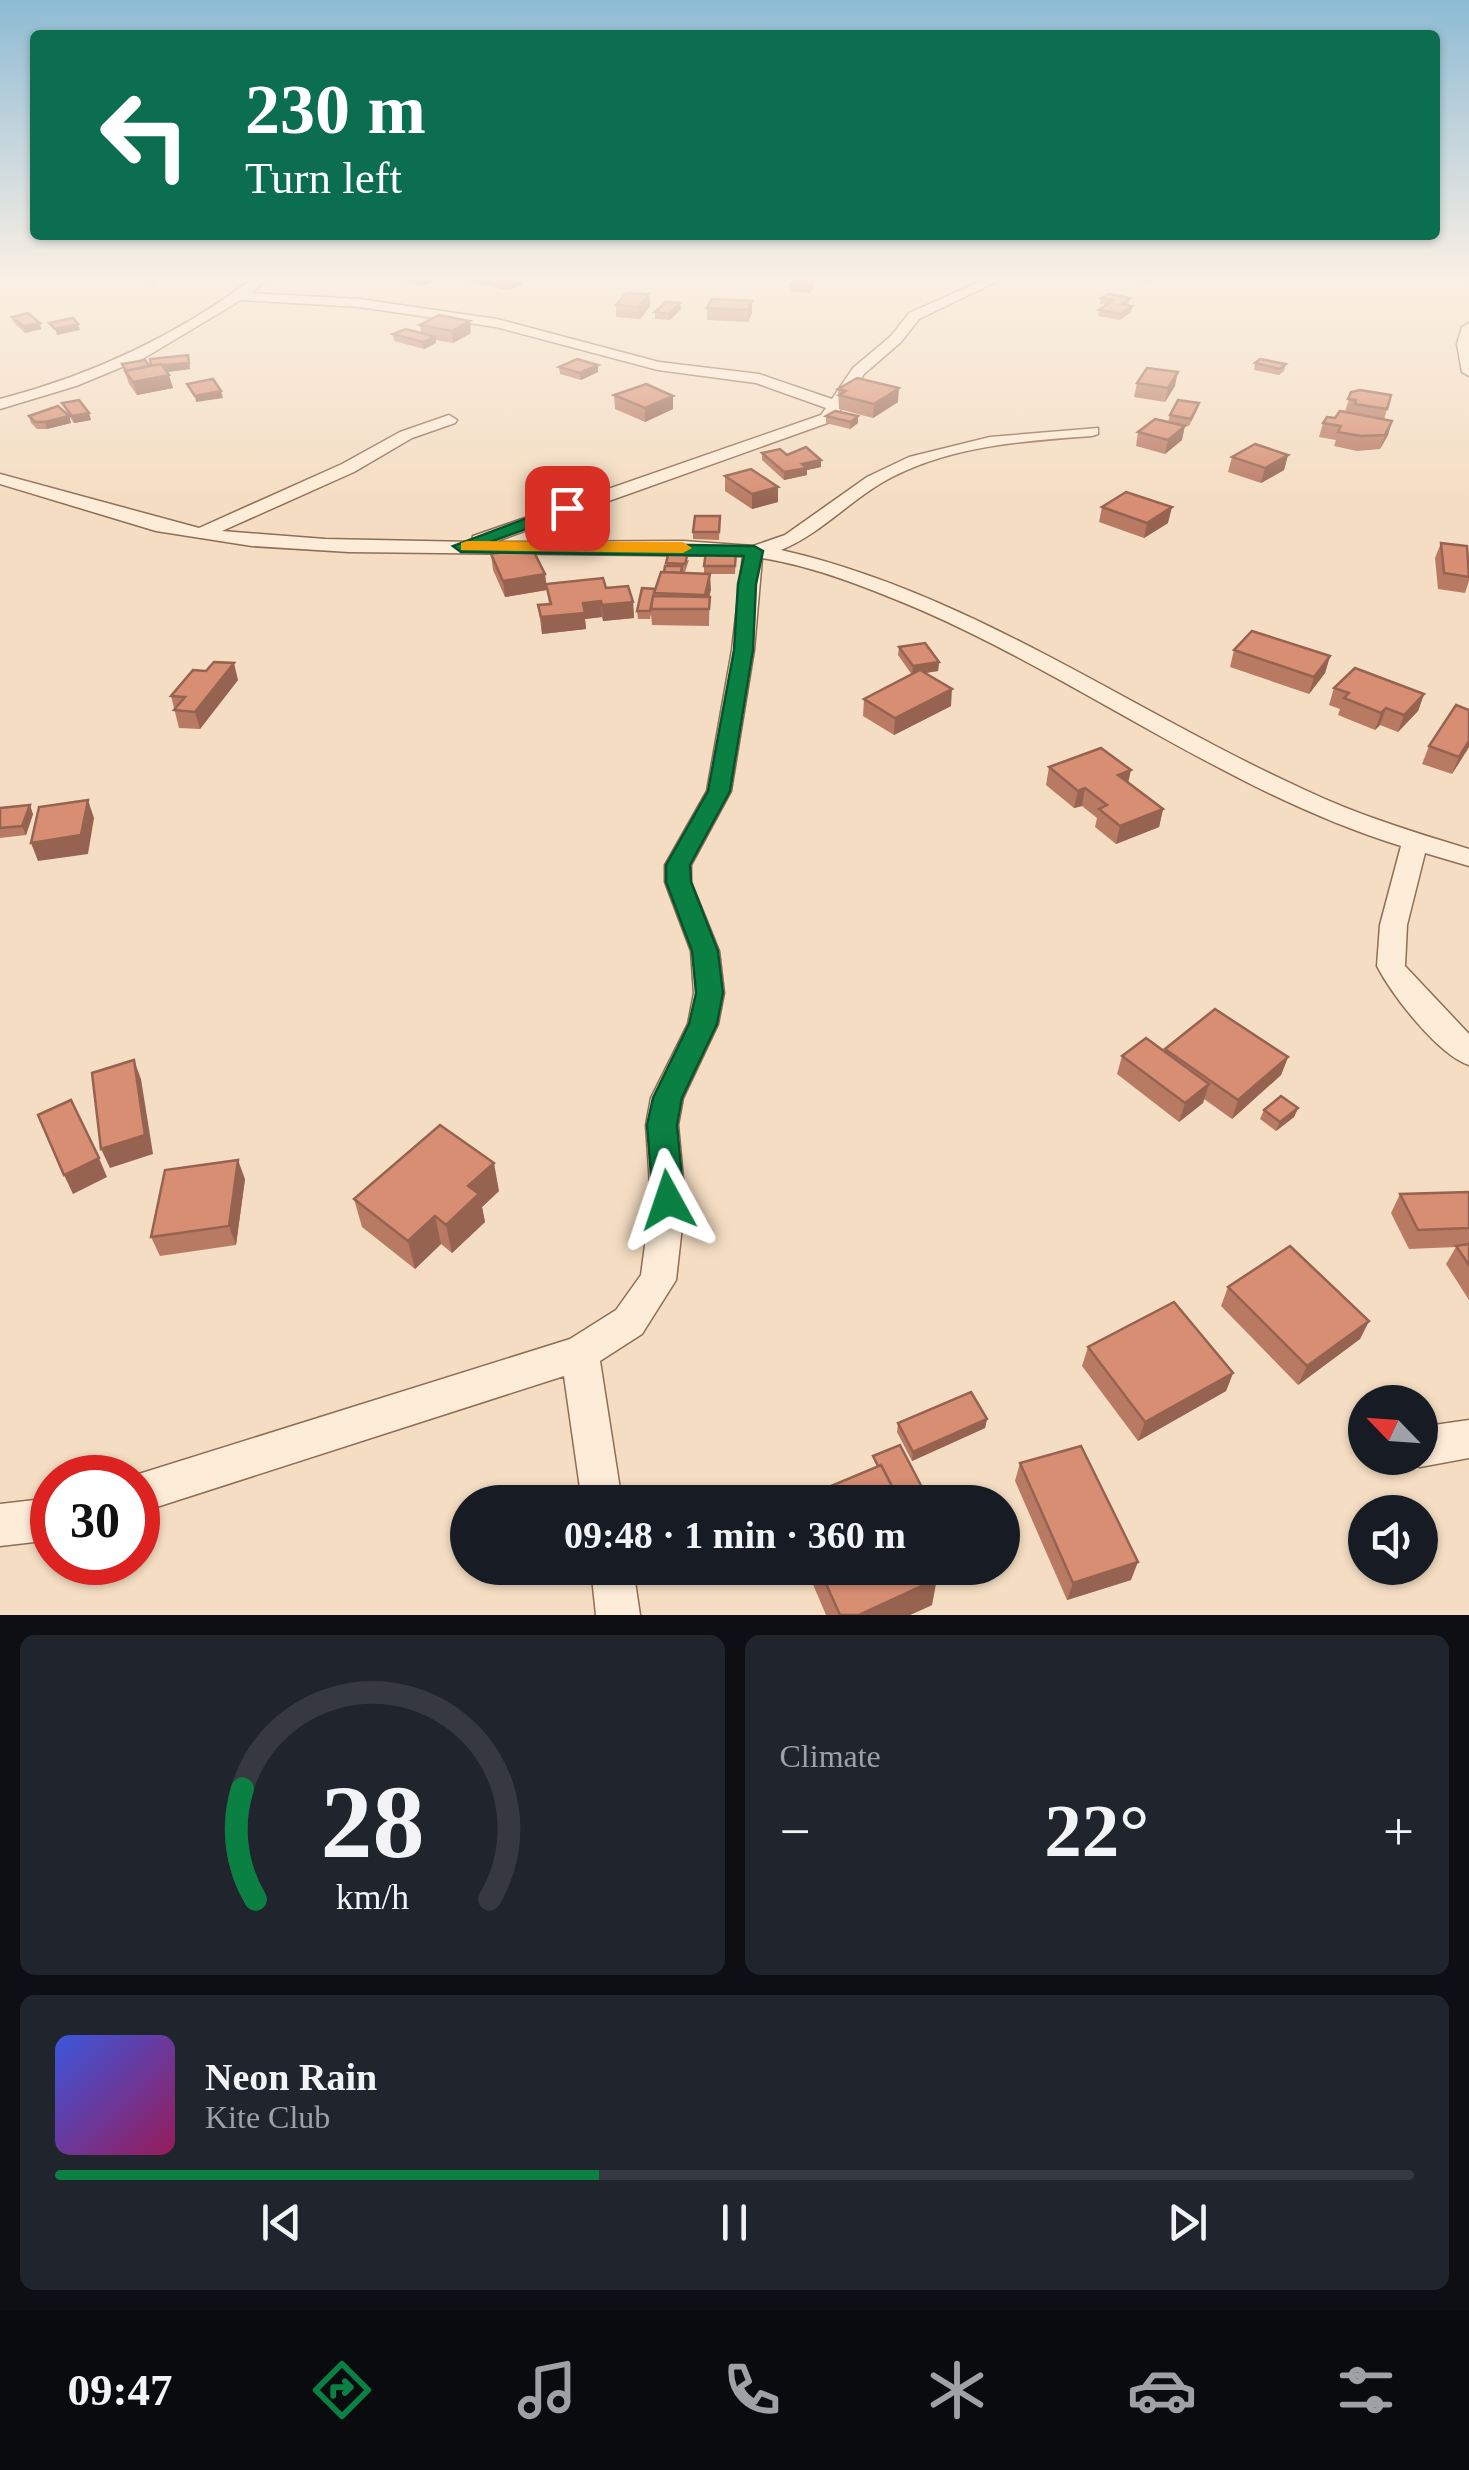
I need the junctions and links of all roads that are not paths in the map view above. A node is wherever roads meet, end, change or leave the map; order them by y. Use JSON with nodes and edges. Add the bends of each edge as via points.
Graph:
{"nodes":[{"id":1,"x":144,"y":353,"type":"edge"},
{"id":2,"x":610,"y":353,"type":"edge"},
{"id":3,"x":880,"y":353,"type":"edge"},
{"id":4,"x":0,"y":404,"type":"edge"},
{"id":5,"x":833,"y":405,"type":"junction"},
{"id":6,"x":450,"y":420,"type":"dead end"},
{"id":7,"x":1092,"y":431,"type":"dead end"},
{"id":8,"x":0,"y":478,"type":"edge"},
{"id":9,"x":203,"y":532,"type":"junction"},
{"id":10,"x":461,"y":546,"type":"junction"},
{"id":11,"x":754,"y":551,"type":"junction"},
{"id":12,"x":1414,"y":845,"type":"junction"},
{"id":13,"x":1469,"y":858,"type":"edge"},
{"id":14,"x":1469,"y":1053,"type":"edge"},
{"id":15,"x":580,"y":1353,"type":"junction"},
{"id":16,"x":1469,"y":1439,"type":"edge"},
{"id":17,"x":1438,"y":1445,"type":"edge"},
{"id":18,"x":599,"y":1485,"type":"edge"},
{"id":19,"x":160,"y":1486,"type":"edge"},
{"id":20,"x":30,"y":1521,"type":"edge"},
{"id":21,"x":0,"y":1526,"type":"edge"},
{"id":22,"x":614,"y":1585,"type":"edge"},
{"id":23,"x":618,"y":1615,"type":"edge"}],
"edges":[{"from":1,"to":4,"type":"street"},
{"from":2,"to":5,"type":"street","via":[[760,379]]},
{"from":3,"to":5,"type":"street"},
{"from":5,"to":10,"type":"street","via":[[827,418]]},
{"from":6,"to":9,"type":"street"},
{"from":7,"to":11,"type":"street","via":[[991,439],[922,458],[858,489],[784,545]]},
{"from":8,"to":9,"type":"street","via":[[160,526]]},
{"from":9,"to":10,"type":"street","via":[[346,546]]},
{"from":10,"to":11,"type":"street"},
{"from":11,"to":12,"type":"street","via":[[835,571],[952,613],[1220,758]]},
{"from":11,"to":15,"type":"street","via":[[719,791],[678,865],[678,882],[705,951],[710,993],[662,1125],[668,1200],[658,1280],[629,1322]]},
{"from":12,"to":13,"type":"street"},
{"from":12,"to":14,"type":"street","via":[[1389,940],[1392,966]]},
{"from":15,"to":18,"type":"street"},
{"from":15,"to":19,"type":"street"},
{"from":16,"to":17,"type":"street"},
{"from":20,"to":21,"type":"street"},
{"from":22,"to":23,"type":"street"}]}
